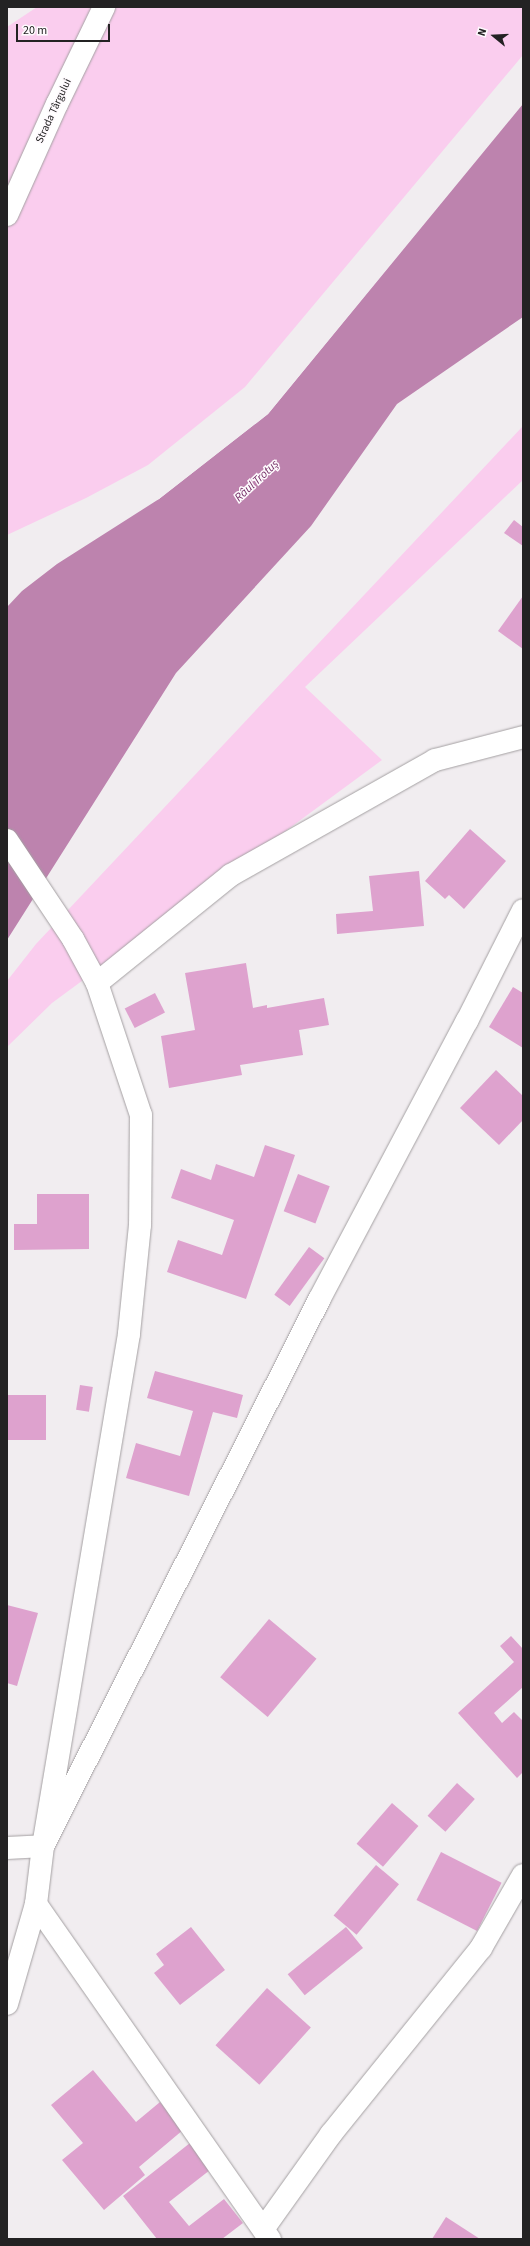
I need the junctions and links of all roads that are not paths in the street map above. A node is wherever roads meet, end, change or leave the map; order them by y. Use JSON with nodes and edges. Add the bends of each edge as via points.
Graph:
{"nodes":[{"id":1,"x":104,"y":7,"type":"edge"},
{"id":2,"x":7,"y":215,"type":"edge"},
{"id":3,"x":523,"y":737,"type":"edge"},
{"id":4,"x":7,"y":840,"type":"edge"},
{"id":5,"x":523,"y":910,"type":"edge"},
{"id":6,"x":97,"y":983,"type":"junction"},
{"id":7,"x":43,"y":1846,"type":"junction"},
{"id":8,"x":7,"y":1848,"type":"edge"},
{"id":9,"x":523,"y":1875,"type":"edge"},
{"id":10,"x":36,"y":1904,"type":"junction"},
{"id":11,"x":7,"y":2004,"type":"edge"},
{"id":12,"x":267,"y":2233,"type":"edge"}],
"edges":[{"from":1,"to":2,"type":"street","name":"Strada Târgului"},
{"from":3,"to":6,"type":"street","via":[[436,760],[231,875]]},
{"from":4,"to":6,"type":"street","via":[[73,939]]},
{"from":5,"to":7,"type":"street","via":[[319,1300]]},
{"from":6,"to":7,"type":"street","via":[[141,1115],[140,1225],[129,1334]]},
{"from":7,"to":8,"type":"street"},
{"from":7,"to":10,"type":"street"},
{"from":9,"to":12,"type":"street","via":[[481,1948],[331,2134]]},
{"from":10,"to":11,"type":"street"},
{"from":10,"to":12,"type":"street"}]}
